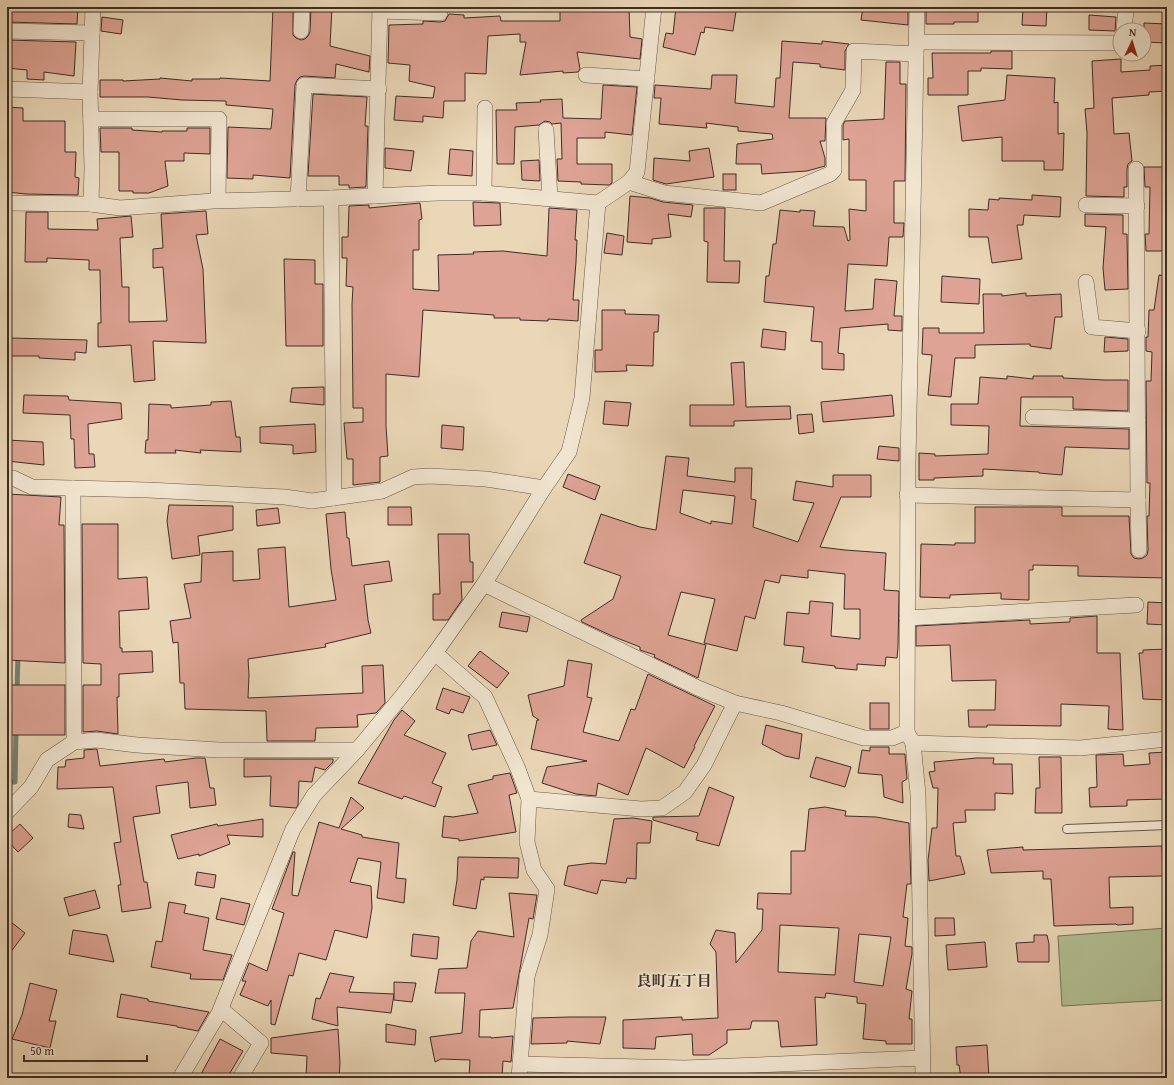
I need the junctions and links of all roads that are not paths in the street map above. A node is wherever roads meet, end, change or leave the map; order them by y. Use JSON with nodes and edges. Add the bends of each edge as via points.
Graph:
{"nodes":[{"id":1,"x":93,"y":7,"type":"edge"},
{"id":2,"x":302,"y":7,"type":"edge"},
{"id":3,"x":654,"y":7,"type":"edge"},
{"id":4,"x":917,"y":7,"type":"edge"},
{"id":5,"x":380,"y":9,"type":"edge"},
{"id":6,"x":1126,"y":10,"type":"dead end"},
{"id":7,"x":440,"y":13,"type":"dead end"},
{"id":8,"x":1125,"y":22,"type":"edge"},
{"id":9,"x":7,"y":31,"type":"edge"},
{"id":10,"x":301,"y":31,"type":"dead end"},
{"id":11,"x":92,"y":33,"type":"junction"},
{"id":12,"x":1112,"y":42,"type":"edge"},
{"id":13,"x":916,"y":48,"type":"junction"},
{"id":14,"x":586,"y":75,"type":"dead end"},
{"id":15,"x":648,"y":79,"type":"junction"},
{"id":16,"x":7,"y":88,"type":"edge"},
{"id":17,"x":379,"y":89,"type":"junction"},
{"id":18,"x":90,"y":92,"type":"junction"},
{"id":19,"x":485,"y":108,"type":"dead end"},
{"id":20,"x":91,"y":119,"type":"junction"},
{"id":21,"x":546,"y":130,"type":"dead end"},
{"id":22,"x":1136,"y":169,"type":"dead end"},
{"id":23,"x":629,"y":182,"type":"junction"},
{"id":24,"x":484,"y":193,"type":"junction"},
{"id":25,"x":376,"y":196,"type":"junction"},
{"id":26,"x":331,"y":198,"type":"junction"},
{"id":27,"x":550,"y":198,"type":"junction"},
{"id":28,"x":298,"y":199,"type":"junction"},
{"id":29,"x":218,"y":200,"type":"junction"},
{"id":30,"x":7,"y":203,"type":"edge"},
{"id":31,"x":598,"y":203,"type":"junction"},
{"id":32,"x":91,"y":204,"type":"junction"},
{"id":33,"x":1086,"y":205,"type":"dead end"},
{"id":34,"x":1137,"y":206,"type":"junction"},
{"id":35,"x":1086,"y":282,"type":"dead end"},
{"id":36,"x":1138,"y":331,"type":"junction"},
{"id":37,"x":1033,"y":417,"type":"dead end"},
{"id":38,"x":1138,"y":420,"type":"junction"},
{"id":39,"x":7,"y":478,"type":"edge"},
{"id":40,"x":73,"y":488,"type":"junction"},
{"id":41,"x":544,"y":488,"type":"junction"},
{"id":42,"x":907,"y":495,"type":"junction"},
{"id":43,"x":334,"y":498,"type":"junction"},
{"id":44,"x":1138,"y":500,"type":"junction"},
{"id":45,"x":1139,"y":550,"type":"dead end"},
{"id":46,"x":484,"y":584,"type":"junction"},
{"id":47,"x":1136,"y":605,"type":"dead end"},
{"id":48,"x":907,"y":618,"type":"junction"},
{"id":49,"x":435,"y":653,"type":"junction"},
{"id":50,"x":735,"y":703,"type":"junction"},
{"id":51,"x":910,"y":737,"type":"junction"},
{"id":52,"x":1167,"y":739,"type":"edge"},
{"id":53,"x":74,"y":742,"type":"junction"},
{"id":54,"x":357,"y":750,"type":"junction"},
{"id":55,"x":529,"y":799,"type":"junction"},
{"id":56,"x":7,"y":812,"type":"edge"},
{"id":57,"x":1167,"y":825,"type":"edge"},
{"id":58,"x":1067,"y":829,"type":"dead end"},
{"id":59,"x":221,"y":1009,"type":"junction"},
{"id":60,"x":922,"y":1058,"type":"junction"},
{"id":61,"x":520,"y":1071,"type":"edge"},
{"id":62,"x":776,"y":1071,"type":"edge"},
{"id":63,"x":690,"y":1073,"type":"edge"},
{"id":64,"x":180,"y":1078,"type":"edge"},
{"id":65,"x":240,"y":1078,"type":"edge"},
{"id":66,"x":922,"y":1078,"type":"edge"}],
"edges":[{"from":1,"to":11,"type":"street"},
{"from":2,"to":10,"type":"street"},
{"from":3,"to":15,"type":"street"},
{"from":4,"to":13,"type":"street"},
{"from":5,"to":7,"type":"street"},
{"from":5,"to":17,"type":"street"},
{"from":6,"to":8,"type":"street"},
{"from":9,"to":11,"type":"street"},
{"from":11,"to":18,"type":"street"},
{"from":12,"to":13,"type":"street"},
{"from":13,"to":23,"type":"street","via":[[854,51],[853,90],[834,124],[834,170],[830,174],[761,203],[664,193]]},
{"from":13,"to":42,"type":"street"},
{"from":14,"to":15,"type":"street"},
{"from":15,"to":23,"type":"street","via":[[637,172]]},
{"from":16,"to":18,"type":"street"},
{"from":17,"to":25,"type":"street"},
{"from":17,"to":28,"type":"street","via":[[304,85]]},
{"from":18,"to":20,"type":"street"},
{"from":19,"to":24,"type":"street"},
{"from":20,"to":29,"type":"street","via":[[219,119]]},
{"from":20,"to":32,"type":"street"},
{"from":21,"to":27,"type":"street"},
{"from":22,"to":34,"type":"street"},
{"from":23,"to":31,"type":"street"},
{"from":24,"to":25,"type":"street"},
{"from":24,"to":27,"type":"street"},
{"from":25,"to":26,"type":"street"},
{"from":26,"to":28,"type":"street"},
{"from":26,"to":43,"type":"street"},
{"from":27,"to":31,"type":"street"},
{"from":28,"to":29,"type":"street"},
{"from":29,"to":32,"type":"street","via":[[120,208]]},
{"from":30,"to":32,"type":"street"},
{"from":31,"to":41,"type":"street","via":[[582,398],[569,452]]},
{"from":33,"to":34,"type":"street"},
{"from":34,"to":36,"type":"street"},
{"from":35,"to":36,"type":"street","via":[[1092,327]]},
{"from":36,"to":38,"type":"street"},
{"from":37,"to":38,"type":"street"},
{"from":38,"to":44,"type":"street"},
{"from":39,"to":40,"type":"street","via":[[13,478],[32,487]]},
{"from":40,"to":43,"type":"street","via":[[285,497],[312,501]]},
{"from":40,"to":53,"type":"street"},
{"from":41,"to":43,"type":"street","via":[[486,479],[430,476],[413,477],[382,491]]},
{"from":41,"to":46,"type":"street"},
{"from":42,"to":44,"type":"street"},
{"from":42,"to":48,"type":"street"},
{"from":44,"to":45,"type":"street"},
{"from":46,"to":49,"type":"street"},
{"from":46,"to":50,"type":"street","via":[[698,688]]},
{"from":47,"to":48,"type":"street"},
{"from":48,"to":51,"type":"street"},
{"from":49,"to":54,"type":"street"},
{"from":49,"to":55,"type":"street","via":[[485,697]]},
{"from":50,"to":51,"type":"street","via":[[781,713],[864,738]]},
{"from":50,"to":55,"type":"street","via":[[704,765],[685,792],[662,808],[641,809]]},
{"from":51,"to":52,"type":"street","via":[[1080,748]]},
{"from":51,"to":60,"type":"street","via":[[918,794]]},
{"from":53,"to":54,"type":"street","via":[[96,740],[219,750]]},
{"from":53,"to":56,"type":"street","via":[[47,760],[31,787]]},
{"from":54,"to":59,"type":"street","via":[[314,795],[293,829]]},
{"from":55,"to":61,"type":"street","via":[[527,842],[534,870],[547,889],[540,935],[527,976]]},
{"from":57,"to":58,"type":"lane"},
{"from":59,"to":64,"type":"street"},
{"from":59,"to":65,"type":"street","via":[[261,1043]]},
{"from":60,"to":62,"type":"street"},
{"from":60,"to":66,"type":"street"},
{"from":61,"to":63,"type":"street"},
{"from":62,"to":63,"type":"street"}]}
